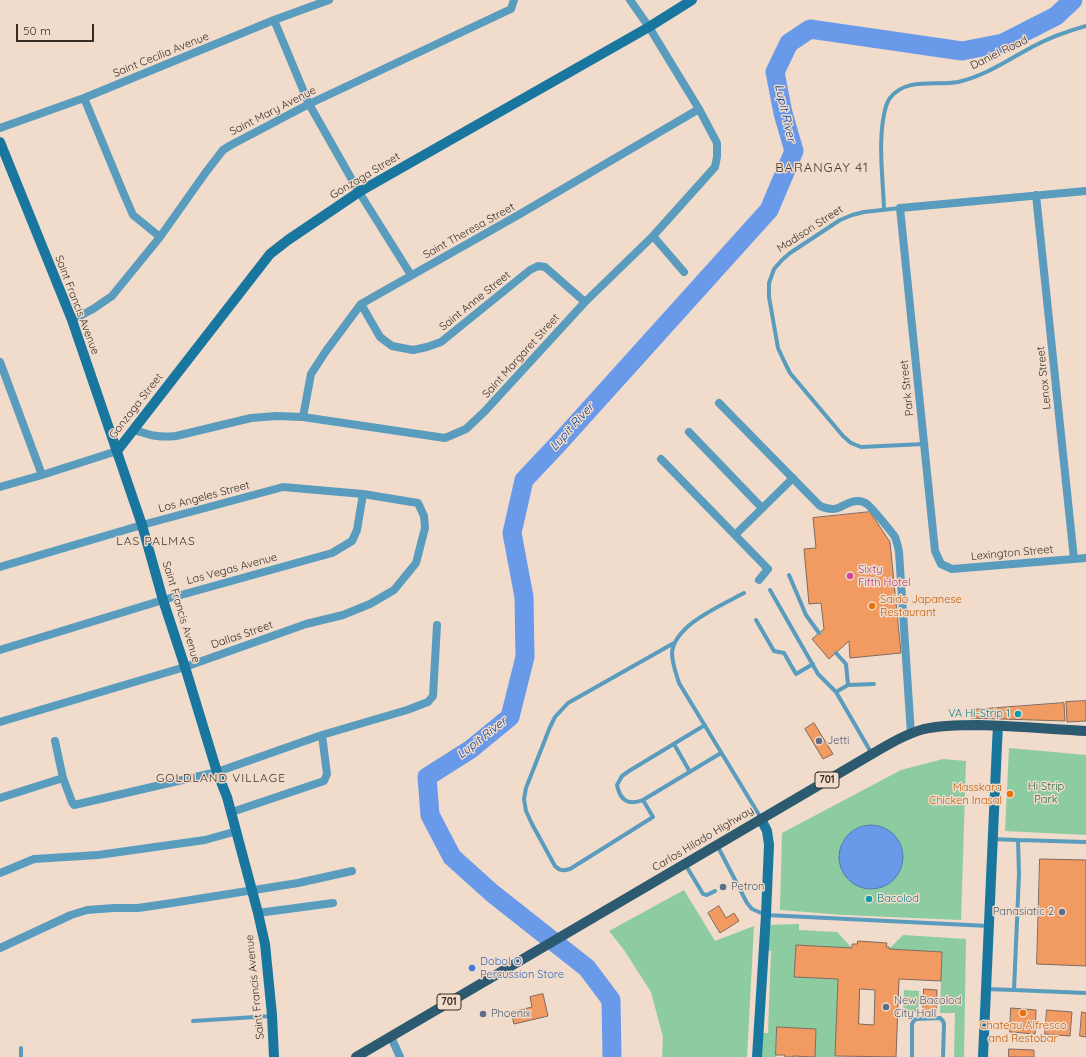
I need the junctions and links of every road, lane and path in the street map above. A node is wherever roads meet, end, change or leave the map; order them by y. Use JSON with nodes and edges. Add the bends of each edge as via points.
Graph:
{"nodes":[{"id":1,"x":329,"y":0,"type":"edge"},
{"id":2,"x":514,"y":0,"type":"edge"},
{"id":3,"x":630,"y":0,"type":"edge"},
{"id":4,"x":692,"y":0,"type":"edge"},
{"id":5,"x":274,"y":20,"type":"junction"},
{"id":6,"x":1086,"y":26,"type":"edge"},
{"id":7,"x":649,"y":27,"type":"junction"},
{"id":8,"x":84,"y":98,"type":"junction"},
{"id":9,"x":309,"y":104,"type":"junction"},
{"id":10,"x":699,"y":109,"type":"junction"},
{"id":11,"x":0,"y":128,"type":"edge"},
{"id":12,"x":0,"y":142,"type":"edge"},
{"id":13,"x":1086,"y":191,"type":"edge"},
{"id":14,"x":359,"y":192,"type":"junction"},
{"id":15,"x":1036,"y":195,"type":"junction"},
{"id":16,"x":900,"y":208,"type":"junction"},
{"id":17,"x":884,"y":209,"type":"junction"},
{"id":18,"x":653,"y":236,"type":"junction"},
{"id":19,"x":160,"y":237,"type":"junction"},
{"id":20,"x":684,"y":272,"type":"dead end"},
{"id":21,"x":411,"y":275,"type":"junction"},
{"id":22,"x":585,"y":302,"type":"junction"},
{"id":23,"x":361,"y":304,"type":"junction"},
{"id":24,"x":72,"y":320,"type":"junction"},
{"id":25,"x":0,"y":362,"type":"edge"},
{"id":26,"x":719,"y":403,"type":"dead end"},
{"id":27,"x":303,"y":417,"type":"junction"},
{"id":28,"x":134,"y":430,"type":"junction"},
{"id":29,"x":689,"y":432,"type":"dead end"},
{"id":30,"x":924,"y":444,"type":"junction"},
{"id":31,"x":117,"y":451,"type":"junction"},
{"id":32,"x":661,"y":459,"type":"dead end"},
{"id":33,"x":42,"y":475,"type":"junction"},
{"id":34,"x":792,"y":478,"type":"junction"},
{"id":35,"x":0,"y":487,"type":"edge"},
{"id":36,"x":363,"y":494,"type":"junction"},
{"id":37,"x":418,"y":503,"type":"joint"},
{"id":38,"x":762,"y":508,"type":"junction"},
{"id":39,"x":142,"y":525,"type":"junction"},
{"id":40,"x":735,"y":535,"type":"junction"},
{"id":41,"x":1086,"y":558,"type":"edge"},
{"id":42,"x":1074,"y":559,"type":"junction"},
{"id":43,"x":941,"y":564,"type":"joint"},
{"id":44,"x":0,"y":567,"type":"edge"},
{"id":45,"x":789,"y":575,"type":"dead end"},
{"id":46,"x":759,"y":580,"type":"dead end"},
{"id":47,"x":770,"y":590,"type":"dead end"},
{"id":48,"x":744,"y":594,"type":"dead end"},
{"id":49,"x":163,"y":600,"type":"junction"},
{"id":50,"x":756,"y":620,"type":"dead end"},
{"id":51,"x":437,"y":625,"type":"dead end"},
{"id":52,"x":819,"y":633,"type":"dead end"},
{"id":53,"x":674,"y":643,"type":"junction"},
{"id":54,"x":0,"y":650,"type":"edge"},
{"id":55,"x":836,"y":653,"type":"dead end"},
{"id":56,"x":813,"y":664,"type":"junction"},
{"id":57,"x":185,"y":667,"type":"junction"},
{"id":58,"x":874,"y":684,"type":"dead end"},
{"id":59,"x":848,"y":685,"type":"junction"},
{"id":60,"x":836,"y":692,"type":"junction"},
{"id":61,"x":0,"y":722,"type":"edge"},
{"id":62,"x":704,"y":725,"type":"junction"},
{"id":63,"x":998,"y":726,"type":"junction"},
{"id":64,"x":1086,"y":731,"type":"edge"},
{"id":65,"x":911,"y":734,"type":"junction"},
{"id":66,"x":322,"y":735,"type":"junction"},
{"id":67,"x":55,"y":740,"type":"dead end"},
{"id":68,"x":674,"y":744,"type":"junction"},
{"id":69,"x":721,"y":752,"type":"junction"},
{"id":70,"x":872,"y":754,"type":"junction"},
{"id":71,"x":217,"y":772,"type":"junction"},
{"id":72,"x":690,"y":772,"type":"junction"},
{"id":73,"x":63,"y":778,"type":"junction"},
{"id":74,"x":0,"y":798,"type":"edge"},
{"id":75,"x":642,"y":800,"type":"junction"},
{"id":76,"x":232,"y":812,"type":"junction"},
{"id":77,"x":761,"y":819,"type":"junction"},
{"id":78,"x":237,"y":831,"type":"junction"},
{"id":79,"x":992,"y":838,"type":"junction"},
{"id":80,"x":1018,"y":840,"type":"junction"},
{"id":81,"x":1086,"y":842,"type":"edge"},
{"id":82,"x":717,"y":845,"type":"junction"},
{"id":83,"x":685,"y":864,"type":"junction"},
{"id":84,"x":352,"y":871,"type":"dead end"},
{"id":85,"x":0,"y":873,"type":"edge"},
{"id":86,"x":735,"y":879,"type":"junction"},
{"id":87,"x":730,"y":882,"type":"dead end"},
{"id":88,"x":252,"y":890,"type":"junction"},
{"id":89,"x":715,"y":891,"type":"dead end"},
{"id":90,"x":333,"y":903,"type":"dead end"},
{"id":91,"x":258,"y":913,"type":"junction"},
{"id":92,"x":766,"y":915,"type":"junction"},
{"id":93,"x":989,"y":926,"type":"junction"},
{"id":94,"x":0,"y":948,"type":"edge"},
{"id":95,"x":986,"y":989,"type":"junction"},
{"id":96,"x":1014,"y":990,"type":"junction"},
{"id":97,"x":1086,"y":993,"type":"edge"},
{"id":98,"x":272,"y":1016,"type":"junction"},
{"id":99,"x":193,"y":1022,"type":"dead end"},
{"id":100,"x":391,"y":1037,"type":"junction"},
{"id":101,"x":21,"y":1048,"type":"dead end"},
{"id":102,"x":21,"y":1057,"type":"edge"},
{"id":103,"x":274,"y":1057,"type":"edge"},
{"id":104,"x":356,"y":1057,"type":"edge"},
{"id":105,"x":400,"y":1057,"type":"edge"},
{"id":106,"x":757,"y":1057,"type":"edge"},
{"id":107,"x":912,"y":1057,"type":"edge"},
{"id":108,"x":942,"y":1057,"type":"edge"},
{"id":109,"x":983,"y":1057,"type":"edge"}],
"edges":[{"from":1,"to":5,"type":"street","name":"Saint Cecilia Avenue"},
{"from":2,"to":9,"type":"street","name":"Saint Mary Avenue","via":[[511,9]]},
{"from":3,"to":7,"type":"street","name":"Saint Margaret Street"},
{"from":4,"to":7,"type":"street","name":"Gonzaga Street"},
{"from":5,"to":8,"type":"street","name":"Saint Cecilia Avenue"},
{"from":5,"to":9,"type":"street"},
{"from":6,"to":17,"type":"lane","name":"Daniel Road","via":[[1034,46],[972,77],[958,82],[910,85],[889,98],[881,137]]},
{"from":7,"to":10,"type":"street","name":"Saint Margaret Street"},
{"from":7,"to":14,"type":"street","name":"Gonzaga Street"},
{"from":8,"to":11,"type":"street","name":"Saint Cecilia Avenue"},
{"from":8,"to":19,"type":"street","via":[[133,214]]},
{"from":9,"to":14,"type":"street"},
{"from":9,"to":19,"type":"street","name":"Saint Mary Avenue","via":[[223,150]]},
{"from":10,"to":18,"type":"street","name":"Saint Margaret Street","via":[[717,143],[715,167]]},
{"from":10,"to":21,"type":"street","name":"Saint Theresa Street"},
{"from":12,"to":24,"type":"street","name":"Saint Francis Avenue"},
{"from":13,"to":15,"type":"street","name":"Madison Street"},
{"from":14,"to":21,"type":"street"},
{"from":14,"to":28,"type":"street","name":"Gonzaga Street","via":[[270,254]]},
{"from":15,"to":16,"type":"street","name":"Madison Street"},
{"from":15,"to":42,"type":"street","name":"Lenox Street"},
{"from":16,"to":17,"type":"lane","name":"Madison Street"},
{"from":16,"to":30,"type":"street","name":"Park Street"},
{"from":17,"to":30,"type":"lane","name":"Madison Street","via":[[840,220],[790,253],[774,269],[768,297],[778,348],[784,362],[790,373],[843,436],[851,443],[862,447]]},
{"from":18,"to":20,"type":"street"},
{"from":18,"to":22,"type":"street","name":"Saint Margaret Street"},
{"from":19,"to":24,"type":"street","name":"Saint Mary Avenue","via":[[112,296]]},
{"from":21,"to":23,"type":"street","name":"Saint Theresa Street"},
{"from":22,"to":23,"type":"street","name":"Saint Anne Street","via":[[545,267],[538,266],[441,342],[413,350],[392,346],[380,337]]},
{"from":22,"to":27,"type":"street","name":"Saint Margaret Street","via":[[485,411],[466,429],[445,438]]},
{"from":23,"to":27,"type":"street","name":"Saint Theresa Street","via":[[311,374]]},
{"from":24,"to":31,"type":"street","name":"Saint Francis Avenue"},
{"from":25,"to":33,"type":"street"},
{"from":26,"to":34,"type":"street"},
{"from":27,"to":28,"type":"street","name":"Saint Margaret Street","via":[[251,418],[164,438]]},
{"from":28,"to":31,"type":"street","name":"Gonzaga Street"},
{"from":29,"to":38,"type":"street"},
{"from":30,"to":43,"type":"street","name":"Park Street","via":[[935,550]]},
{"from":31,"to":33,"type":"street"},
{"from":31,"to":39,"type":"street","name":"Saint Francis Avenue"},
{"from":32,"to":40,"type":"street"},
{"from":33,"to":35,"type":"street"},
{"from":34,"to":38,"type":"street"},
{"from":34,"to":65,"type":"street","via":[[814,501],[828,509],[836,509],[860,500],[868,504],[894,537],[898,552]]},
{"from":36,"to":37,"type":"street","name":"Los Angeles Street"},
{"from":36,"to":39,"type":"street","name":"Los Angeles Street","via":[[283,487]]},
{"from":36,"to":49,"type":"street","name":"Las Vegas Avenue","via":[[357,530],[352,541],[332,553]]},
{"from":37,"to":57,"type":"street","name":"Dallas Street","via":[[424,516],[425,528],[416,563],[394,590],[370,604],[343,615],[306,624]]},
{"from":38,"to":40,"type":"street"},
{"from":39,"to":44,"type":"street","name":"Los Angeles Street"},
{"from":39,"to":49,"type":"street","name":"Saint Francis Avenue"},
{"from":40,"to":46,"type":"street","via":[[768,570]]},
{"from":41,"to":42,"type":"street","name":"Lexington Street"},
{"from":42,"to":43,"type":"street","name":"Lexington Street","via":[[952,569]]},
{"from":45,"to":52,"type":"lane","via":[[806,615]]},
{"from":47,"to":56,"type":"lane"},
{"from":48,"to":53,"type":"lane","via":[[695,620],[679,634]]},
{"from":49,"to":54,"type":"street","name":"Las Vegas Avenue"},
{"from":49,"to":57,"type":"street","name":"Saint Francis Avenue"},
{"from":50,"to":56,"type":"lane","via":[[774,651],[784,653],[796,674]]},
{"from":51,"to":66,"type":"street","via":[[433,696],[428,702]]},
{"from":53,"to":62,"type":"lane","via":[[672,653],[679,683]]},
{"from":53,"to":75,"type":"lane","via":[[571,700],[560,710],[550,727],[524,799],[532,824],[555,866],[562,871],[570,869],[653,817]]},
{"from":55,"to":59,"type":"lane","via":[[846,664]]},
{"from":56,"to":60,"type":"lane","via":[[818,674]]},
{"from":57,"to":61,"type":"street","name":"Dallas Street"},
{"from":57,"to":71,"type":"street","name":"Saint Francis Avenue"},
{"from":58,"to":59,"type":"lane"},
{"from":59,"to":60,"type":"lane"},
{"from":60,"to":70,"type":"lane"},
{"from":62,"to":68,"type":"lane"},
{"from":62,"to":69,"type":"lane"},
{"from":63,"to":64,"type":"main road","name":"Carlos Hilado Highway","number":"701"},
{"from":63,"to":65,"type":"main road","name":"Carlos Hilado Highway","number":"701","via":[[938,727]]},
{"from":63,"to":79,"type":"street"},
{"from":65,"to":70,"type":"main road","name":"Carlos Hilado Highway","number":"701"},
{"from":66,"to":71,"type":"street"},
{"from":66,"to":76,"type":"street","via":[[327,774],[324,781]]},
{"from":67,"to":73,"type":"street"},
{"from":68,"to":72,"type":"lane"},
{"from":68,"to":75,"type":"lane","via":[[622,776],[617,785],[618,792],[629,802]]},
{"from":69,"to":72,"type":"lane"},
{"from":69,"to":77,"type":"lane"},
{"from":70,"to":77,"type":"main road","name":"Carlos Hilado Highway","number":"701"},
{"from":71,"to":73,"type":"street","via":[[74,805]]},
{"from":71,"to":76,"type":"street","name":"Saint Francis Avenue"},
{"from":72,"to":75,"type":"lane"},
{"from":73,"to":74,"type":"street"},
{"from":76,"to":78,"type":"street","name":"Saint Francis Avenue"},
{"from":77,"to":82,"type":"main road","name":"Carlos Hilado Highway","number":"701"},
{"from":77,"to":92,"type":"street","via":[[767,831],[769,846]]},
{"from":78,"to":85,"type":"street","via":[[205,840],[98,855],[34,859]]},
{"from":78,"to":88,"type":"street","name":"Saint Francis Avenue"},
{"from":79,"to":80,"type":"lane"},
{"from":79,"to":93,"type":"street"},
{"from":80,"to":81,"type":"lane"},
{"from":80,"to":96,"type":"lane"},
{"from":82,"to":83,"type":"main road","name":"Carlos Hilado Highway","number":"701"},
{"from":82,"to":86,"type":"lane"},
{"from":83,"to":89,"type":"lane","via":[[703,894]]},
{"from":83,"to":100,"type":"main road","name":"Carlos Hilado Highway","number":"701"},
{"from":84,"to":88,"type":"street"},
{"from":86,"to":87,"type":"lane"},
{"from":86,"to":92,"type":"lane","via":[[752,909]]},
{"from":88,"to":91,"type":"street","name":"Saint Francis Avenue"},
{"from":88,"to":94,"type":"street","via":[[138,908],[87,910]]},
{"from":90,"to":91,"type":"street"},
{"from":91,"to":98,"type":"street","name":"Saint Francis Avenue","via":[[265,944]]},
{"from":92,"to":93,"type":"lane"},
{"from":92,"to":106,"type":"street"},
{"from":93,"to":95,"type":"street"},
{"from":95,"to":96,"type":"lane"},
{"from":95,"to":109,"type":"street"},
{"from":96,"to":97,"type":"lane"},
{"from":98,"to":99,"type":"lane"},
{"from":98,"to":103,"type":"street","name":"Saint Francis Avenue"},
{"from":100,"to":104,"type":"main road","name":"Carlos Hilado Highway","number":"701"},
{"from":100,"to":105,"type":"street"},
{"from":101,"to":102,"type":"lane"},
{"from":107,"to":108,"type":"lane","via":[[914,1020],[940,1018],[944,1024]]}]}
